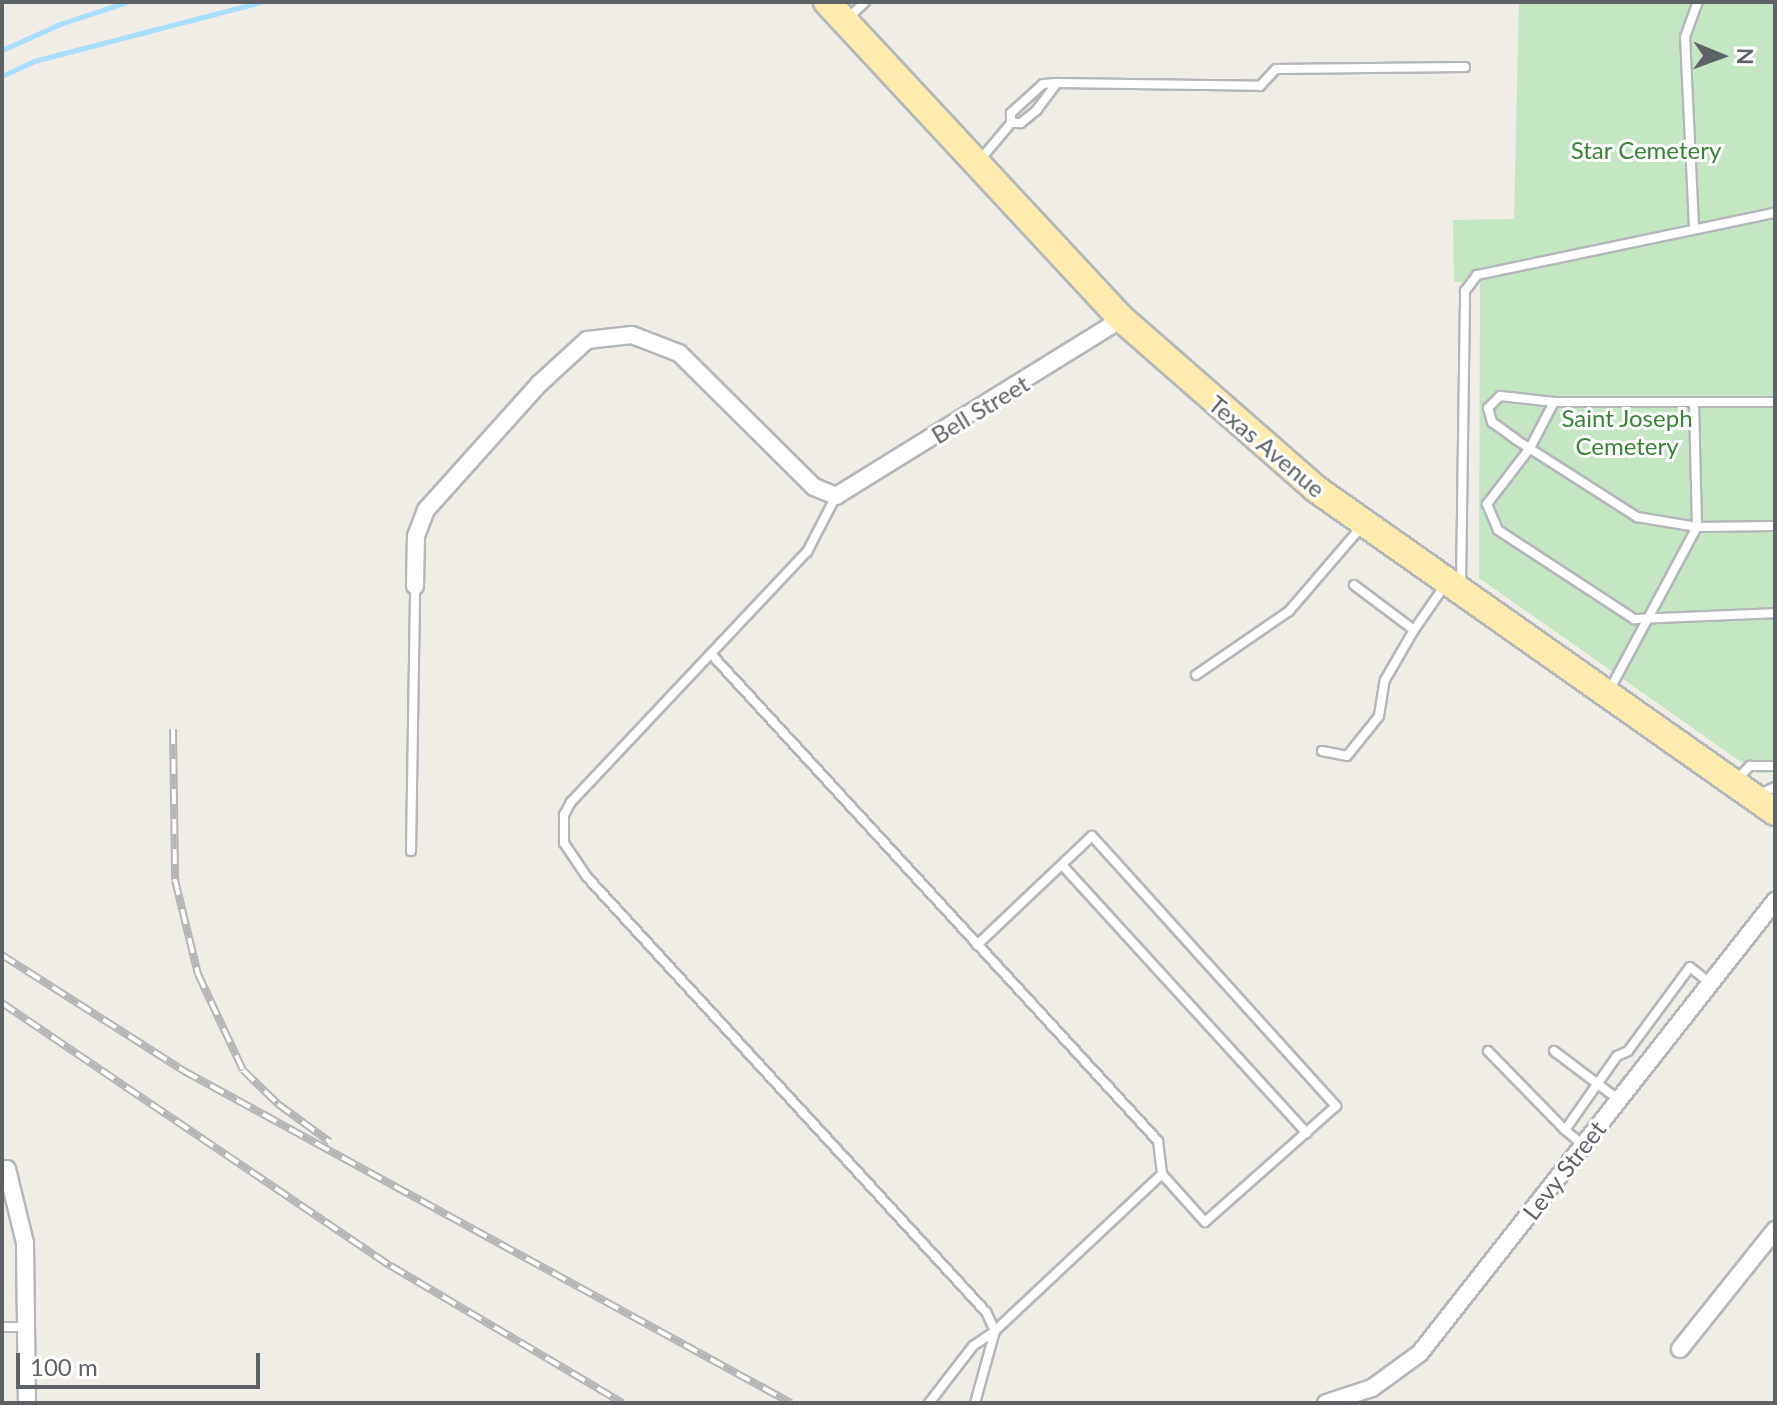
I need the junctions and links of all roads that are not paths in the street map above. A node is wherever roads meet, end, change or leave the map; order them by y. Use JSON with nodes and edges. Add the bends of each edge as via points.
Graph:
{"nodes":[{"id":1,"x":865,"y":2,"type":"edge"},
{"id":2,"x":1698,"y":2,"type":"edge"},
{"id":3,"x":835,"y":11,"type":"edge"},
{"id":4,"x":1465,"y":67,"type":"dead end"},
{"id":5,"x":1057,"y":83,"type":"junction"},
{"id":6,"x":1011,"y":123,"type":"junction"},
{"id":7,"x":977,"y":164,"type":"junction"},
{"id":8,"x":1775,"y":213,"type":"edge"},
{"id":9,"x":1694,"y":227,"type":"junction"},
{"id":10,"x":1122,"y":319,"type":"junction"},
{"id":11,"x":1554,"y":402,"type":"junction"},
{"id":12,"x":1775,"y":402,"type":"edge"},
{"id":13,"x":1694,"y":404,"type":"junction"},
{"id":14,"x":1530,"y":448,"type":"junction"},
{"id":15,"x":836,"y":496,"type":"junction"},
{"id":16,"x":1363,"y":525,"type":"junction"},
{"id":17,"x":1775,"y":526,"type":"edge"},
{"id":18,"x":1697,"y":527,"type":"junction"},
{"id":19,"x":1354,"y":585,"type":"dead end"},
{"id":20,"x":415,"y":586,"type":"joint"},
{"id":21,"x":1453,"y":588,"type":"junction"},
{"id":22,"x":1775,"y":613,"type":"edge"},
{"id":23,"x":1650,"y":616,"type":"junction"},
{"id":24,"x":1414,"y":630,"type":"junction"},
{"id":25,"x":711,"y":654,"type":"junction"},
{"id":26,"x":1196,"y":675,"type":"dead end"},
{"id":27,"x":1606,"y":696,"type":"junction"},
{"id":28,"x":1322,"y":751,"type":"dead end"},
{"id":29,"x":1775,"y":766,"type":"edge"},
{"id":30,"x":1754,"y":789,"type":"edge"},
{"id":31,"x":1775,"y":812,"type":"edge"},
{"id":32,"x":411,"y":851,"type":"dead end"},
{"id":33,"x":1062,"y":865,"type":"junction"},
{"id":34,"x":1775,"y":901,"type":"edge"},
{"id":35,"x":977,"y":945,"type":"junction"},
{"id":36,"x":1710,"y":984,"type":"junction"},
{"id":37,"x":1488,"y":1051,"type":"dead end"},
{"id":38,"x":1554,"y":1051,"type":"dead end"},
{"id":39,"x":1596,"y":1084,"type":"junction"},
{"id":40,"x":1619,"y":1100,"type":"junction"},
{"id":41,"x":1565,"y":1130,"type":"junction"},
{"id":42,"x":1307,"y":1133,"type":"junction"},
{"id":43,"x":1583,"y":1145,"type":"junction"},
{"id":44,"x":7,"y":1169,"type":"dead end"},
{"id":45,"x":1162,"y":1174,"type":"junction"},
{"id":46,"x":1775,"y":1230,"type":"edge"},
{"id":47,"x":2,"y":1327,"type":"edge"},
{"id":48,"x":26,"y":1327,"type":"junction"},
{"id":49,"x":995,"y":1331,"type":"junction"},
{"id":50,"x":1680,"y":1349,"type":"dead end"},
{"id":51,"x":27,"y":1403,"type":"edge"},
{"id":52,"x":929,"y":1403,"type":"edge"},
{"id":53,"x":975,"y":1403,"type":"edge"},
{"id":54,"x":1326,"y":1403,"type":"edge"}],
"edges":[{"from":1,"to":3,"type":"lane"},
{"from":2,"to":9,"type":"lane","via":[[1685,37]]},
{"from":3,"to":7,"type":"main road","name":"Texas Avenue"},
{"from":4,"to":5,"type":"lane","via":[[1276,69],[1260,86]]},
{"from":5,"to":6,"type":"lane","via":[[1037,110],[1021,123]]},
{"from":5,"to":6,"type":"lane","via":[[1043,84],[1011,113]]},
{"from":6,"to":7,"type":"lane"},
{"from":7,"to":10,"type":"main road","name":"Texas Avenue"},
{"from":8,"to":9,"type":"lane"},
{"from":9,"to":21,"type":"lane","via":[[1495,269],[1477,275],[1465,291],[1465,561]]},
{"from":10,"to":15,"type":"street","name":"Bell Street"},
{"from":10,"to":16,"type":"main road","name":"Texas Avenue"},
{"from":11,"to":13,"type":"lane"},
{"from":11,"to":14,"type":"lane"},
{"from":11,"to":14,"type":"lane","via":[[1500,396],[1488,408],[1492,422]]},
{"from":12,"to":13,"type":"lane"},
{"from":13,"to":18,"type":"lane"},
{"from":14,"to":18,"type":"lane","via":[[1637,517]]},
{"from":14,"to":23,"type":"lane","via":[[1487,504],[1498,530],[1634,619]]},
{"from":15,"to":20,"type":"street","via":[[814,487],[679,353],[655,340],[603,334],[570,353],[426,510],[416,536]]},
{"from":15,"to":25,"type":"lane","via":[[807,552]]},
{"from":16,"to":21,"type":"main road","name":"Texas Avenue"},
{"from":16,"to":26,"type":"lane","via":[[1289,611]]},
{"from":17,"to":18,"type":"lane"},
{"from":18,"to":23,"type":"lane"},
{"from":19,"to":24,"type":"lane"},
{"from":20,"to":32,"type":"lane"},
{"from":21,"to":24,"type":"lane"},
{"from":21,"to":27,"type":"main road","name":"Texas Avenue"},
{"from":22,"to":23,"type":"lane"},
{"from":23,"to":27,"type":"lane"},
{"from":24,"to":28,"type":"lane","via":[[1385,680],[1379,716],[1347,756]]},
{"from":25,"to":35,"type":"lane"},
{"from":25,"to":49,"type":"lane","via":[[571,802],[564,815],[564,843],[587,877],[986,1312]]},
{"from":27,"to":30,"type":"main road","name":"Texas Avenue"},
{"from":29,"to":30,"type":"lane","via":[[1750,766]]},
{"from":30,"to":31,"type":"main road","name":"Texas Avenue"},
{"from":33,"to":35,"type":"lane"},
{"from":33,"to":42,"type":"lane"},
{"from":33,"to":42,"type":"lane","via":[[1092,836],[1103,848],[1336,1106]]},
{"from":34,"to":36,"type":"street","name":"Levy Street"},
{"from":35,"to":45,"type":"lane","via":[[1158,1141]]},
{"from":36,"to":39,"type":"lane","via":[[1690,967],[1628,1051],[1617,1056]]},
{"from":36,"to":40,"type":"street","name":"Levy Street"},
{"from":37,"to":41,"type":"lane"},
{"from":38,"to":39,"type":"lane"},
{"from":39,"to":40,"type":"lane"},
{"from":39,"to":41,"type":"lane"},
{"from":40,"to":43,"type":"street","name":"Levy Street"},
{"from":41,"to":43,"type":"lane"},
{"from":42,"to":45,"type":"lane","via":[[1205,1222]]},
{"from":43,"to":54,"type":"street","name":"Levy Street","via":[[1420,1353],[1372,1388]]},
{"from":44,"to":48,"type":"street","via":[[25,1243]]},
{"from":45,"to":49,"type":"lane"},
{"from":46,"to":50,"type":"street"},
{"from":47,"to":48,"type":"lane"},
{"from":48,"to":51,"type":"street"},
{"from":49,"to":52,"type":"lane","via":[[973,1346]]},
{"from":49,"to":53,"type":"lane"}]}
